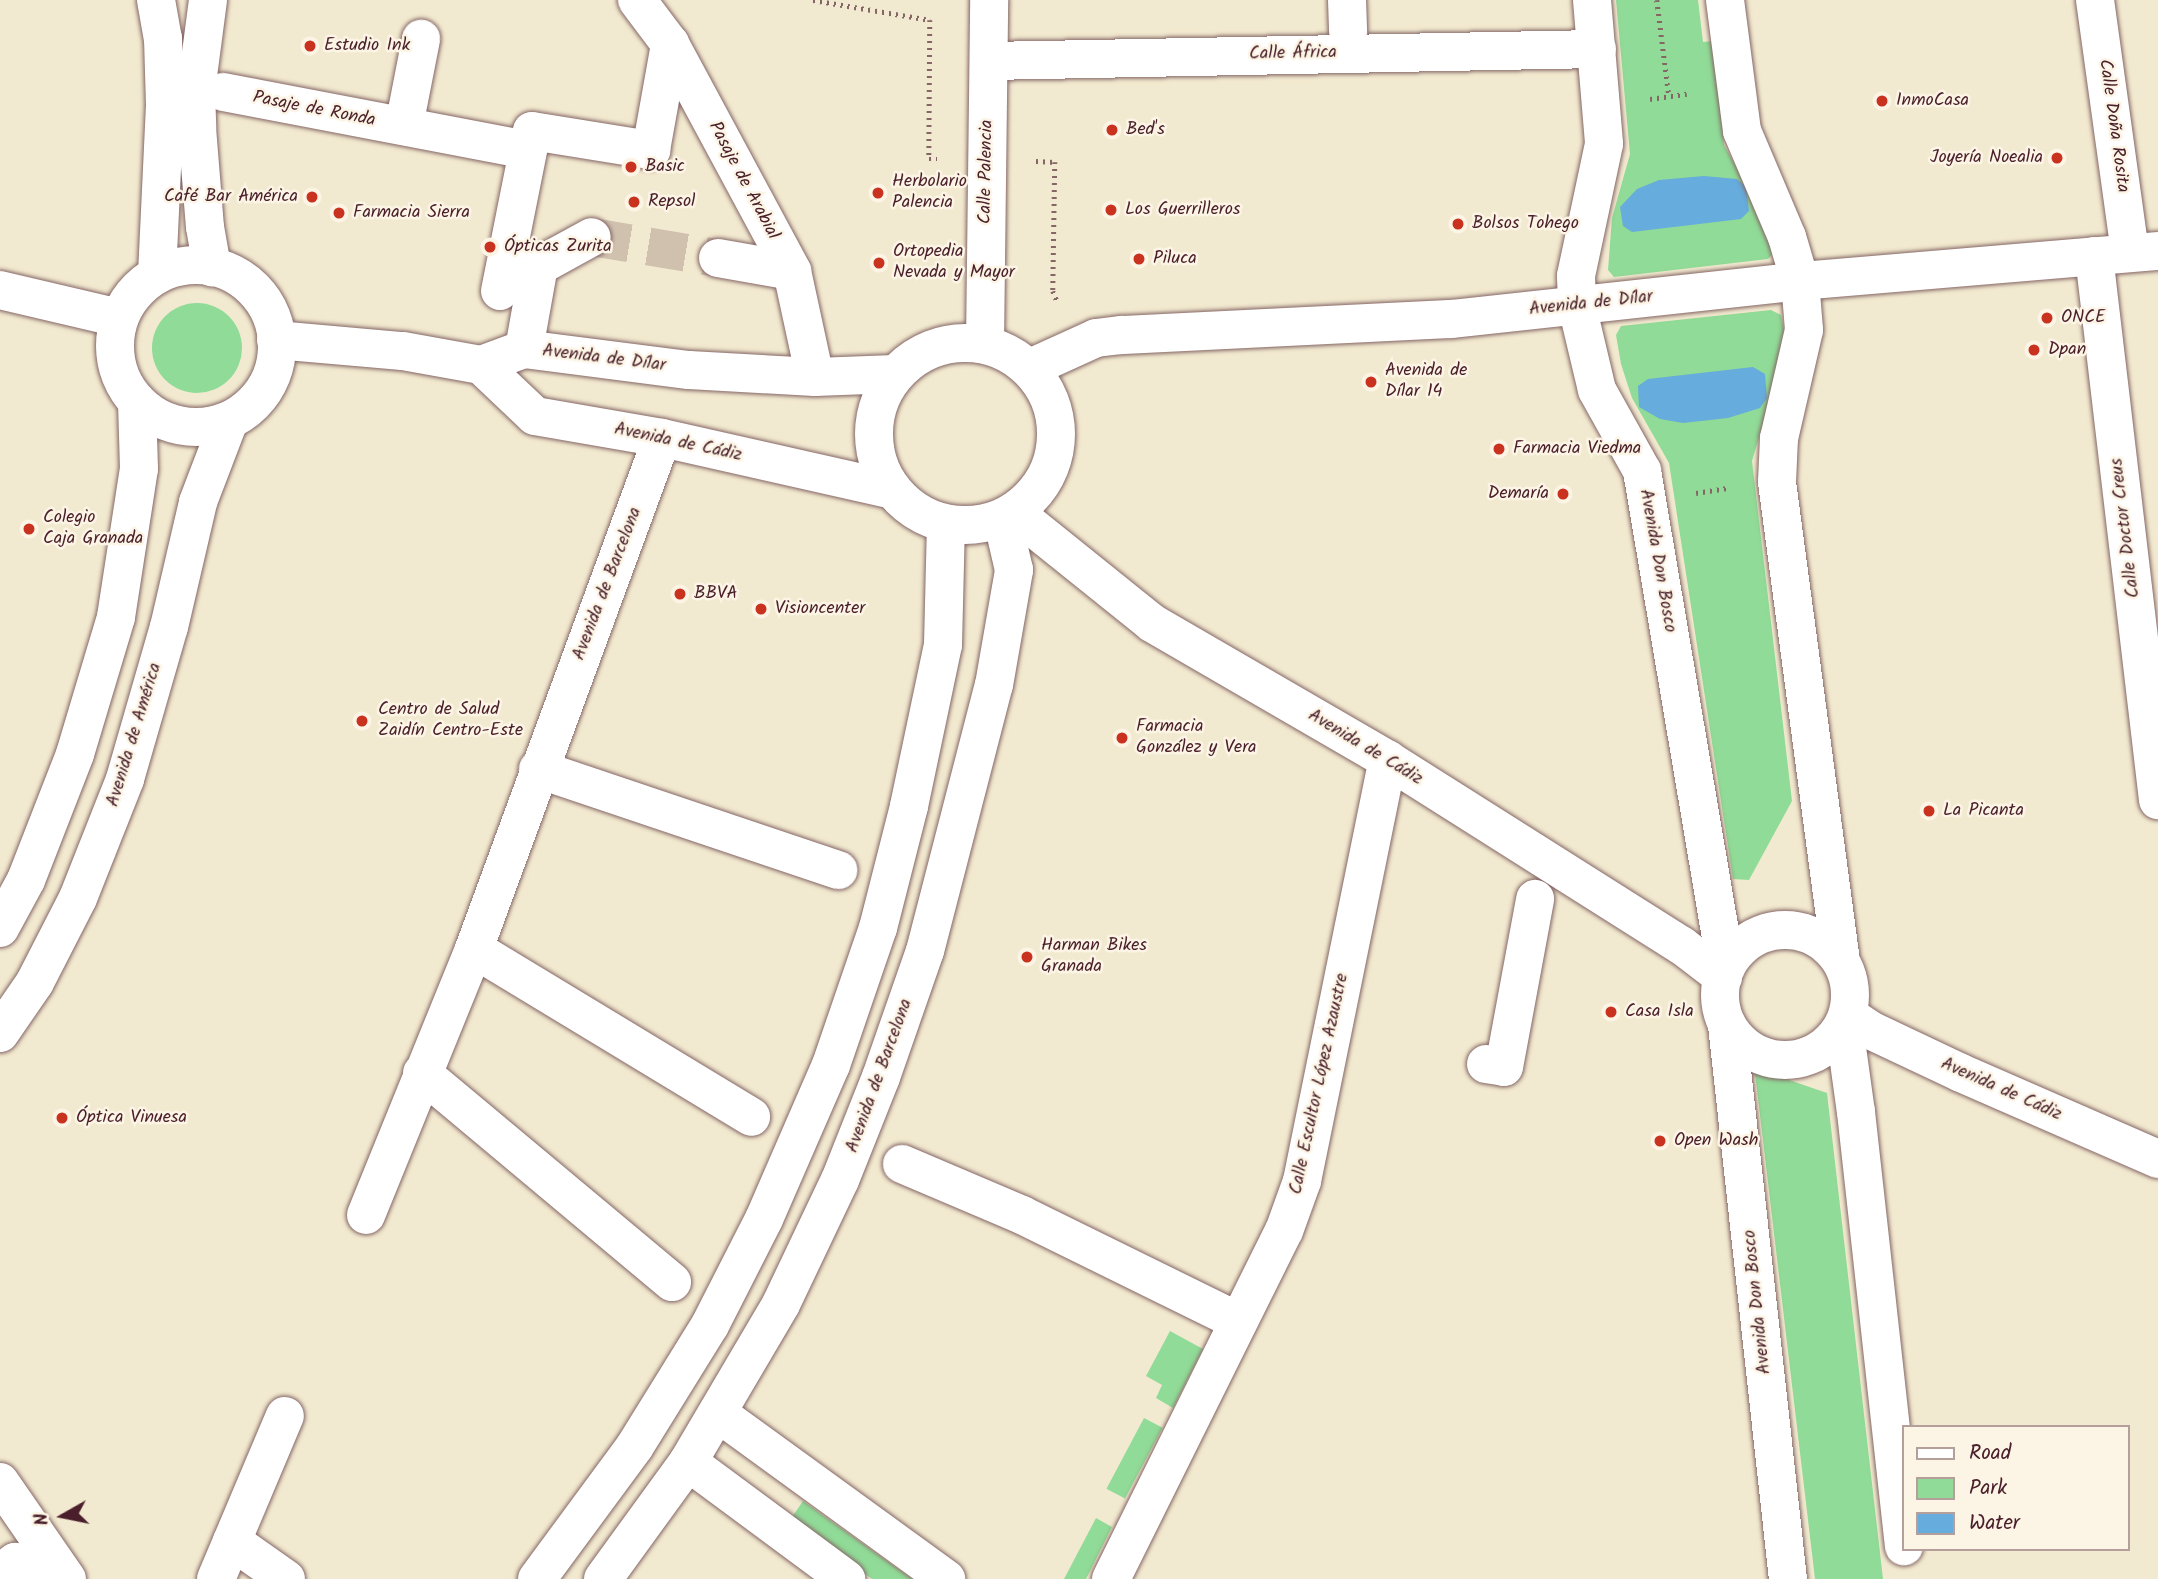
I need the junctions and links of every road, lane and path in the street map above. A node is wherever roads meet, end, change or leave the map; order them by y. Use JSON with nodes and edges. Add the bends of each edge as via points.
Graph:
{"nodes":[{"id":1,"x":156,"y":0,"type":"edge"},
{"id":2,"x":208,"y":0,"type":"edge"},
{"id":3,"x":637,"y":0,"type":"edge"},
{"id":4,"x":813,"y":0,"type":"edge"},
{"id":5,"x":989,"y":0,"type":"edge"},
{"id":6,"x":1592,"y":0,"type":"edge"},
{"id":7,"x":1657,"y":0,"type":"edge"},
{"id":8,"x":1725,"y":0,"type":"edge"},
{"id":9,"x":2095,"y":0,"type":"edge"},
{"id":10,"x":421,"y":39,"type":"dead end"},
{"id":11,"x":670,"y":44,"type":"junction"},
{"id":12,"x":1597,"y":49,"type":"junction"},
{"id":13,"x":989,"y":61,"type":"junction"},
{"id":14,"x":223,"y":92,"type":"dead end"},
{"id":15,"x":1693,"y":93,"type":"dead end"},
{"id":16,"x":1669,"y":96,"type":"junction"},
{"id":17,"x":1647,"y":100,"type":"dead end"},
{"id":18,"x":404,"y":126,"type":"junction"},
{"id":19,"x":528,"y":149,"type":"junction"},
{"id":20,"x":944,"y":159,"type":"dead end"},
{"id":21,"x":1037,"y":161,"type":"dead end"},
{"id":22,"x":592,"y":237,"type":"tunnel mouth"},
{"id":23,"x":2127,"y":253,"type":"edge"},
{"id":24,"x":718,"y":258,"type":"tunnel mouth"},
{"id":25,"x":212,"y":267,"type":"junction"},
{"id":26,"x":792,"y":271,"type":"junction"},
{"id":27,"x":157,"y":275,"type":"junction"},
{"id":28,"x":1800,"y":281,"type":"junction"},
{"id":29,"x":0,"y":290,"type":"edge"},
{"id":30,"x":500,"y":291,"type":"dead end"},
{"id":31,"x":1058,"y":304,"type":"dead end"},
{"id":32,"x":1577,"y":306,"type":"junction"},
{"id":33,"x":119,"y":318,"type":"junction"},
{"id":34,"x":276,"y":340,"type":"junction"},
{"id":35,"x":985,"y":344,"type":"junction"},
{"id":36,"x":524,"y":349,"type":"junction"},
{"id":37,"x":481,"y":365,"type":"junction"},
{"id":38,"x":1030,"y":368,"type":"junction"},
{"id":39,"x":895,"y":374,"type":"junction"},
{"id":40,"x":815,"y":377,"type":"junction"},
{"id":41,"x":137,"y":402,"type":"junction"},
{"id":42,"x":229,"y":421,"type":"junction"},
{"id":43,"x":662,"y":439,"type":"junction"},
{"id":44,"x":1742,"y":486,"type":"dead end"},
{"id":45,"x":892,"y":490,"type":"junction"},
{"id":46,"x":1688,"y":494,"type":"dead end"},
{"id":47,"x":1008,"y":515,"type":"junction"},
{"id":48,"x":946,"y":524,"type":"junction"},
{"id":49,"x":2143,"y":549,"type":"edge"},
{"id":50,"x":1388,"y":760,"type":"junction"},
{"id":51,"x":538,"y":769,"type":"junction"},
{"id":52,"x":2158,"y":800,"type":"edge"},
{"id":53,"x":838,"y":870,"type":"dead end"},
{"id":54,"x":1535,"y":899,"type":"dead end"},
{"id":55,"x":0,"y":928,"type":"edge"},
{"id":56,"x":474,"y":950,"type":"junction"},
{"id":57,"x":1841,"y":960,"type":"junction"},
{"id":58,"x":1724,"y":972,"type":"junction"},
{"id":59,"x":1846,"y":1021,"type":"junction"},
{"id":60,"x":1727,"y":1025,"type":"junction"},
{"id":61,"x":0,"y":1032,"type":"edge"},
{"id":62,"x":1486,"y":1064,"type":"dead end"},
{"id":63,"x":422,"y":1073,"type":"junction"},
{"id":64,"x":751,"y":1117,"type":"dead end"},
{"id":65,"x":2156,"y":1153,"type":"edge"},
{"id":66,"x":902,"y":1164,"type":"dead end"},
{"id":67,"x":366,"y":1215,"type":"dead end"},
{"id":68,"x":672,"y":1282,"type":"dead end"},
{"id":69,"x":1226,"y":1315,"type":"dead end"},
{"id":70,"x":719,"y":1414,"type":"junction"},
{"id":71,"x":285,"y":1416,"type":"dead end"},
{"id":72,"x":688,"y":1462,"type":"junction"},
{"id":73,"x":0,"y":1482,"type":"edge"},
{"id":74,"x":1902,"y":1529,"type":"edge"},
{"id":75,"x":232,"y":1541,"type":"junction"},
{"id":76,"x":1904,"y":1551,"type":"edge"},
{"id":77,"x":0,"y":1573,"type":"edge"},
{"id":78,"x":27,"y":1579,"type":"edge"},
{"id":79,"x":67,"y":1579,"type":"edge"},
{"id":80,"x":216,"y":1579,"type":"edge"},
{"id":81,"x":286,"y":1579,"type":"edge"},
{"id":82,"x":537,"y":1579,"type":"edge"},
{"id":83,"x":603,"y":1579,"type":"edge"},
{"id":84,"x":846,"y":1579,"type":"edge"},
{"id":85,"x":946,"y":1579,"type":"edge"},
{"id":86,"x":1111,"y":1579,"type":"edge"},
{"id":87,"x":1788,"y":1579,"type":"edge"},
{"id":88,"x":1908,"y":1579,"type":"edge"}],
"edges":[{"from":1,"to":27,"type":"main road","via":[[163,38],[165,105]]},
{"from":2,"to":25,"type":"main road","via":[[197,128]]},
{"from":3,"to":11,"type":"main road","name":"Pasaje de Arabial"},
{"from":4,"to":20,"type":"path","via":[[930,20],[929,159]]},
{"from":5,"to":13,"type":"main road","name":"Calle Palencia"},
{"from":6,"to":12,"type":"main road","name":"Avenida Don Bosco"},
{"from":7,"to":16,"type":"path"},
{"from":8,"to":28,"type":"main road","via":[[1742,131],[1787,237]]},
{"from":9,"to":23,"type":"main road","name":"Calle Doña Rosita"},
{"from":10,"to":18,"type":"main road"},
{"from":11,"to":19,"type":"main road","via":[[652,150],[532,131]]},
{"from":11,"to":26,"type":"main road","name":"Pasaje de Arabial"},
{"from":12,"to":13,"type":"main road","name":"Calle África"},
{"from":12,"to":32,"type":"main road","name":"Avenida Don Bosco","via":[[1604,144],[1576,276]]},
{"from":13,"to":35,"type":"main road","name":"Calle Palencia"},
{"from":14,"to":18,"type":"main road","name":"Pasaje de Ronda"},
{"from":15,"to":16,"type":"path"},
{"from":16,"to":17,"type":"path"},
{"from":18,"to":19,"type":"main road","name":"Pasaje de Ronda"},
{"from":19,"to":30,"type":"main road"},
{"from":21,"to":31,"type":"path","via":[[1055,162],[1053,291]]},
{"from":22,"to":36,"type":"main road","via":[[539,266]]},
{"from":23,"to":28,"type":"main road","name":"Avenida de Dílar"},
{"from":23,"to":49,"type":"main road","name":"Calle Doctor Creus"},
{"from":24,"to":26,"type":"main road"},
{"from":25,"to":27,"type":"main road","via":[[184,266]]},
{"from":25,"to":34,"type":"main road","via":[[240,278],[254,290],[273,321]]},
{"from":26,"to":40,"type":"main road","name":"Pasaje de Arabial"},
{"from":27,"to":33,"type":"main road","via":[[136,290]]},
{"from":28,"to":32,"type":"main road","name":"Avenida de Dílar"},
{"from":28,"to":57,"type":"main road","via":[[1804,330],[1779,438],[1777,482]]},
{"from":29,"to":33,"type":"main road"},
{"from":32,"to":38,"type":"main road","name":"Avenida de Dílar","via":[[1370,324],[1122,335],[1096,338]]},
{"from":32,"to":58,"type":"main road","name":"Avenida Don Bosco","via":[[1597,390],[1642,471]]},
{"from":33,"to":41,"type":"main road","via":[[117,366]]},
{"from":34,"to":37,"type":"main road","via":[[403,351]]},
{"from":34,"to":42,"type":"main road","via":[[274,366],[265,389]]},
{"from":35,"to":38,"type":"main road"},
{"from":35,"to":39,"type":"main road","via":[[935,346],[913,357]]},
{"from":36,"to":37,"type":"main road","name":"Avenida de Dílar"},
{"from":36,"to":40,"type":"main road","name":"Avenida de Dílar","via":[[689,370]]},
{"from":37,"to":43,"type":"main road","name":"Avenida de Cádiz","via":[[535,416]]},
{"from":38,"to":47,"type":"main road","via":[[1055,416],[1056,443],[1050,470],[1034,493]]},
{"from":39,"to":40,"type":"main road","name":"Avenida de Dílar"},
{"from":39,"to":45,"type":"main road","via":[[879,401],[873,432],[877,462]]},
{"from":41,"to":42,"type":"main road","via":[[149,414],[180,426]]},
{"from":41,"to":55,"type":"main road","via":[[139,469],[116,617],[75,754],[26,880]]},
{"from":42,"to":61,"type":"main road","name":"Avenida de América","via":[[198,502],[169,627],[125,779],[78,898],[35,982]]},
{"from":43,"to":45,"type":"main road","name":"Avenida de Cádiz"},
{"from":43,"to":51,"type":"main road","name":"Avenida de Barcelona"},
{"from":44,"to":46,"type":"path"},
{"from":45,"to":48,"type":"main road","via":[[907,506]]},
{"from":47,"to":48,"type":"main road","via":[[974,526]]},
{"from":47,"to":50,"type":"main road","name":"Avenida de Cádiz","via":[[1152,623]]},
{"from":47,"to":70,"type":"main road","name":"Avenida de Barcelona","via":[[1014,570],[996,672],[925,951],[840,1180],[781,1304]]},
{"from":48,"to":82,"type":"main road","via":[[943,645],[909,806],[878,928],[831,1065],[764,1219],[710,1325],[635,1446]]},
{"from":49,"to":52,"type":"main road","name":"Calle Doctor Creus"},
{"from":50,"to":58,"type":"main road","name":"Avenida de Cádiz"},
{"from":50,"to":86,"type":"main road","name":"Calle Escultor López Azaustre","via":[[1303,1181],[1284,1231]]},
{"from":51,"to":53,"type":"main road"},
{"from":51,"to":56,"type":"main road","name":"Avenida de Barcelona"},
{"from":54,"to":62,"type":"main road","via":[[1504,1067]]},
{"from":56,"to":63,"type":"main road","name":"Avenida de Barcelona"},
{"from":56,"to":64,"type":"main road"},
{"from":57,"to":58,"type":"main road","via":[[1828,944],[1811,934],[1771,930],[1736,950]]},
{"from":57,"to":59,"type":"main road","via":[[1849,978]]},
{"from":58,"to":60,"type":"main road","via":[[1720,993]]},
{"from":59,"to":60,"type":"main road","via":[[1831,1042],[1815,1053],[1775,1060],[1756,1054]]},
{"from":59,"to":65,"type":"main road","name":"Avenida de Cádiz"},
{"from":59,"to":74,"type":"main road"},
{"from":60,"to":87,"type":"main road","name":"Avenida Don Bosco"},
{"from":63,"to":67,"type":"main road","name":"Avenida de Barcelona"},
{"from":63,"to":68,"type":"main road"},
{"from":66,"to":69,"type":"main road","via":[[1022,1215]]},
{"from":70,"to":72,"type":"main road","name":"Avenida de Barcelona"},
{"from":70,"to":85,"type":"main road"},
{"from":71,"to":75,"type":"main road"},
{"from":72,"to":83,"type":"main road","name":"Avenida de Barcelona"},
{"from":72,"to":84,"type":"main road"},
{"from":73,"to":79,"type":"main road"},
{"from":75,"to":80,"type":"main road"},
{"from":75,"to":81,"type":"main road"},
{"from":76,"to":88,"type":"main road"},
{"from":77,"to":78,"type":"main road","via":[[15,1562]]}]}
